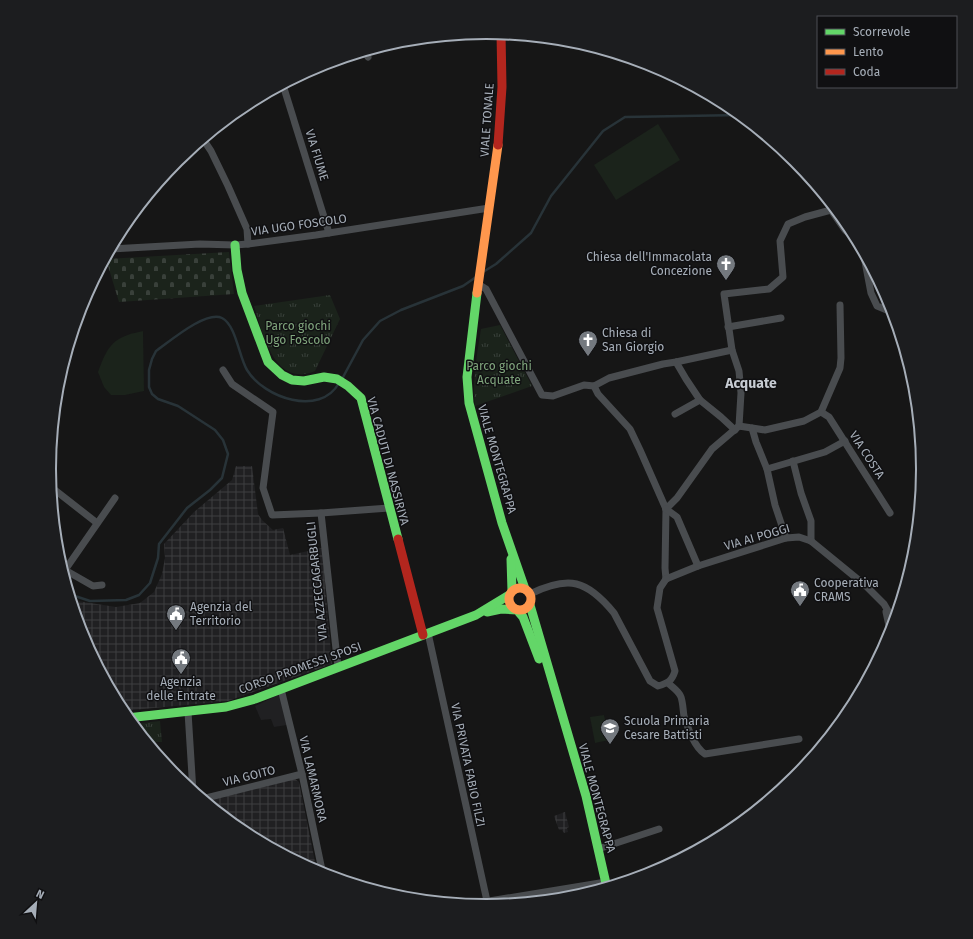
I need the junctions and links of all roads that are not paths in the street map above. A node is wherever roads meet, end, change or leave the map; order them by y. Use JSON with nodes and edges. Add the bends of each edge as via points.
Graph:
{"nodes":[{"id":1,"x":501,"y":40,"type":"edge"},
{"id":2,"x":284,"y":89,"type":"edge"},
{"id":3,"x":206,"y":144,"type":"edge"},
{"id":4,"x":489,"y":208,"type":"junction"},
{"id":5,"x":829,"y":209,"type":"edge"},
{"id":6,"x":329,"y":232,"type":"junction"},
{"id":7,"x":248,"y":244,"type":"junction"},
{"id":8,"x":235,"y":245,"type":"junction"},
{"id":9,"x":117,"y":249,"type":"edge"},
{"id":10,"x":866,"y":266,"type":"edge"},
{"id":11,"x":478,"y":282,"type":"junction"},
{"id":12,"x":840,"y":305,"type":"dead end"},
{"id":13,"x":886,"y":310,"type":"edge"},
{"id":14,"x":781,"y":318,"type":"dead end"},
{"id":15,"x":728,"y":326,"type":"junction"},
{"id":16,"x":732,"y":350,"type":"junction"},
{"id":17,"x":676,"y":362,"type":"junction"},
{"id":18,"x":223,"y":370,"type":"dead end"},
{"id":19,"x":594,"y":386,"type":"junction"},
{"id":20,"x":700,"y":400,"type":"junction"},
{"id":21,"x":822,"y":412,"type":"junction"},
{"id":22,"x":675,"y":414,"type":"dead end"},
{"id":23,"x":737,"y":428,"type":"junction"},
{"id":24,"x":752,"y":428,"type":"junction"},
{"id":25,"x":844,"y":441,"type":"junction"},
{"id":26,"x":794,"y":462,"type":"junction"},
{"id":27,"x":767,"y":469,"type":"junction"},
{"id":28,"x":57,"y":492,"type":"edge"},
{"id":29,"x":115,"y":498,"type":"dead end"},
{"id":30,"x":389,"y":508,"type":"junction"},
{"id":31,"x":666,"y":509,"type":"junction"},
{"id":32,"x":321,"y":513,"type":"junction"},
{"id":33,"x":890,"y":513,"type":"dead end"},
{"id":34,"x":96,"y":523,"type":"junction"},
{"id":35,"x":786,"y":538,"type":"junction"},
{"id":36,"x":811,"y":541,"type":"junction"},
{"id":37,"x":510,"y":549,"type":"junction"},
{"id":38,"x":67,"y":566,"type":"edge"},
{"id":39,"x":698,"y":566,"type":"junction"},
{"id":40,"x":69,"y":574,"type":"edge"},
{"id":41,"x":666,"y":579,"type":"junction"},
{"id":42,"x":102,"y":585,"type":"dead end"},
{"id":43,"x":527,"y":592,"type":"junction"},
{"id":44,"x":510,"y":594,"type":"junction"},
{"id":45,"x":884,"y":604,"type":"junction"},
{"id":46,"x":530,"y":605,"type":"junction"},
{"id":47,"x":517,"y":610,"type":"junction"},
{"id":48,"x":476,"y":615,"type":"junction"},
{"id":49,"x":891,"y":616,"type":"edge"},
{"id":50,"x":888,"y":623,"type":"edge"},
{"id":51,"x":426,"y":634,"type":"junction"},
{"id":52,"x":338,"y":667,"type":"junction"},
{"id":53,"x":668,"y":683,"type":"junction"},
{"id":54,"x":281,"y":689,"type":"junction"},
{"id":55,"x":188,"y":712,"type":"junction"},
{"id":56,"x":561,"y":715,"type":"junction"},
{"id":57,"x":135,"y":717,"type":"edge"},
{"id":58,"x":798,"y":739,"type":"dead end"},
{"id":59,"x":302,"y":774,"type":"junction"},
{"id":60,"x":192,"y":783,"type":"edge"},
{"id":61,"x":208,"y":797,"type":"edge"},
{"id":62,"x":659,"y":829,"type":"dead end"},
{"id":63,"x":598,"y":849,"type":"junction"},
{"id":64,"x":320,"y":866,"type":"edge"},
{"id":65,"x":606,"y":883,"type":"edge"},
{"id":66,"x":590,"y":887,"type":"edge"},
{"id":67,"x":543,"y":893,"type":"joint"},
{"id":68,"x":528,"y":898,"type":"edge"},
{"id":69,"x":487,"y":900,"type":"edge"}],
"edges":[{"from":1,"to":4,"type":"main road","name":"VIALE TONALE","via":[[500,130]]},
{"from":2,"to":6,"type":"street","name":"VIA FIUME"},
{"from":3,"to":7,"type":"street","via":[[247,229]]},
{"from":4,"to":6,"type":"street","name":"VIA UGO FOSCOLO"},
{"from":4,"to":11,"type":"main road","name":"VIALE MONTEGRAPPA"},
{"from":5,"to":15,"type":"street","via":[[788,224],[780,241],[783,277],[769,289],[724,294]]},
{"from":6,"to":7,"type":"street","name":"VIA UGO FOSCOLO"},
{"from":7,"to":8,"type":"street","name":"VIA UGO FOSCOLO"},
{"from":8,"to":9,"type":"street","name":"VIA UGO FOSCOLO","via":[[200,244]]},
{"from":8,"to":30,"type":"main road","name":"VIA CADUTI DI NASSIRIYA","via":[[242,293],[268,362],[284,377],[297,382],[322,377],[333,378],[361,398]]},
{"from":10,"to":13,"type":"street","via":[[871,294],[877,306]]},
{"from":11,"to":19,"type":"street","via":[[486,289],[542,395],[553,396],[584,385]]},
{"from":11,"to":37,"type":"main road","name":"VIALE MONTEGRAPPA","via":[[466,391]]},
{"from":12,"to":21,"type":"street","via":[[840,368]]},
{"from":14,"to":15,"type":"street"},
{"from":15,"to":16,"type":"street"},
{"from":16,"to":17,"type":"street"},
{"from":16,"to":23,"type":"street","via":[[739,370],[741,393]]},
{"from":17,"to":19,"type":"street","via":[[609,378]]},
{"from":17,"to":20,"type":"street"},
{"from":18,"to":32,"type":"street","via":[[232,384],[273,412],[263,488],[272,515]]},
{"from":19,"to":31,"type":"street","via":[[598,394],[630,429]]},
{"from":20,"to":22,"type":"street"},
{"from":20,"to":23,"type":"street"},
{"from":21,"to":24,"type":"street","via":[[804,421],[765,430]]},
{"from":21,"to":25,"type":"street","name":"VIA COSTA","via":[[829,417]]},
{"from":23,"to":24,"type":"street"},
{"from":23,"to":31,"type":"street","via":[[712,449],[677,498]]},
{"from":24,"to":27,"type":"street"},
{"from":25,"to":26,"type":"street","via":[[825,452]]},
{"from":25,"to":33,"type":"street","name":"VIA COSTA"},
{"from":26,"to":27,"type":"street"},
{"from":26,"to":36,"type":"street","via":[[811,521]]},
{"from":27,"to":35,"type":"street"},
{"from":28,"to":34,"type":"street"},
{"from":29,"to":34,"type":"street"},
{"from":30,"to":32,"type":"street","name":"VIA AZZECCAGARBUGLI"},
{"from":30,"to":51,"type":"main road","name":"VIA CADUTI DI NASSIRIYA"},
{"from":31,"to":39,"type":"street","via":[[677,517]]},
{"from":31,"to":41,"type":"street"},
{"from":32,"to":52,"type":"street","name":"VIA AZZECCAGARBUGLI"},
{"from":34,"to":38,"type":"street"},
{"from":35,"to":36,"type":"street","name":"VIA AI POGGI","via":[[799,537]]},
{"from":35,"to":39,"type":"street","name":"VIA AI POGGI"},
{"from":36,"to":45,"type":"street","name":"VIA AI POGGI"},
{"from":37,"to":43,"type":"main road","name":"VIALE MONTEGRAPPA"},
{"from":37,"to":44,"type":"main road","name":"VIALE MONTEGRAPPA"},
{"from":39,"to":41,"type":"street","name":"VIA AI POGGI"},
{"from":40,"to":42,"type":"street","via":[[93,586]]},
{"from":41,"to":53,"type":"street","via":[[660,588],[657,608],[675,671],[673,679]]},
{"from":43,"to":44,"type":"main road","via":[[515,589]]},
{"from":43,"to":46,"type":"main road"},
{"from":43,"to":53,"type":"street","via":[[561,583],[578,583],[588,588],[614,613],[650,681],[658,686]]},
{"from":44,"to":47,"type":"main road","via":[[510,605]]},
{"from":44,"to":48,"type":"main road","name":"CORSO PROMESSI SPOSI"},
{"from":45,"to":49,"type":"street","name":"VIA AI POGGI"},
{"from":45,"to":50,"type":"street"},
{"from":46,"to":47,"type":"main road"},
{"from":46,"to":56,"type":"main road","name":"VIALE MONTEGRAPPA"},
{"from":47,"to":48,"type":"main road","name":"CORSO PROMESSI SPOSI","via":[[501,609]]},
{"from":47,"to":56,"type":"main road","name":"VIALE MONTEGRAPPA","via":[[523,617]]},
{"from":48,"to":51,"type":"main road","name":"CORSO PROMESSI SPOSI"},
{"from":51,"to":52,"type":"main road","name":"CORSO PROMESSI SPOSI"},
{"from":51,"to":69,"type":"street","name":"VIA PRIVATA FABIO FILZI"},
{"from":52,"to":54,"type":"main road","name":"CORSO PROMESSI SPOSI"},
{"from":53,"to":58,"type":"street","via":[[679,693],[690,731],[700,750],[705,754]]},
{"from":54,"to":55,"type":"main road","name":"CORSO PROMESSI SPOSI","via":[[226,707]]},
{"from":54,"to":59,"type":"street","name":"VIA LAMARMORA"},
{"from":55,"to":57,"type":"main road","name":"CORSO PROMESSI SPOSI"},
{"from":55,"to":60,"type":"street"},
{"from":56,"to":63,"type":"main road","name":"VIALE MONTEGRAPPA","via":[[586,796]]},
{"from":59,"to":61,"type":"street","name":"VIA GOITO"},
{"from":59,"to":64,"type":"street","name":"VIA LAMARMORA"},
{"from":62,"to":63,"type":"street"},
{"from":63,"to":65,"type":"main road","name":"VIALE MONTEGRAPPA"},
{"from":66,"to":67,"type":"street"},
{"from":67,"to":68,"type":"street"}]}
